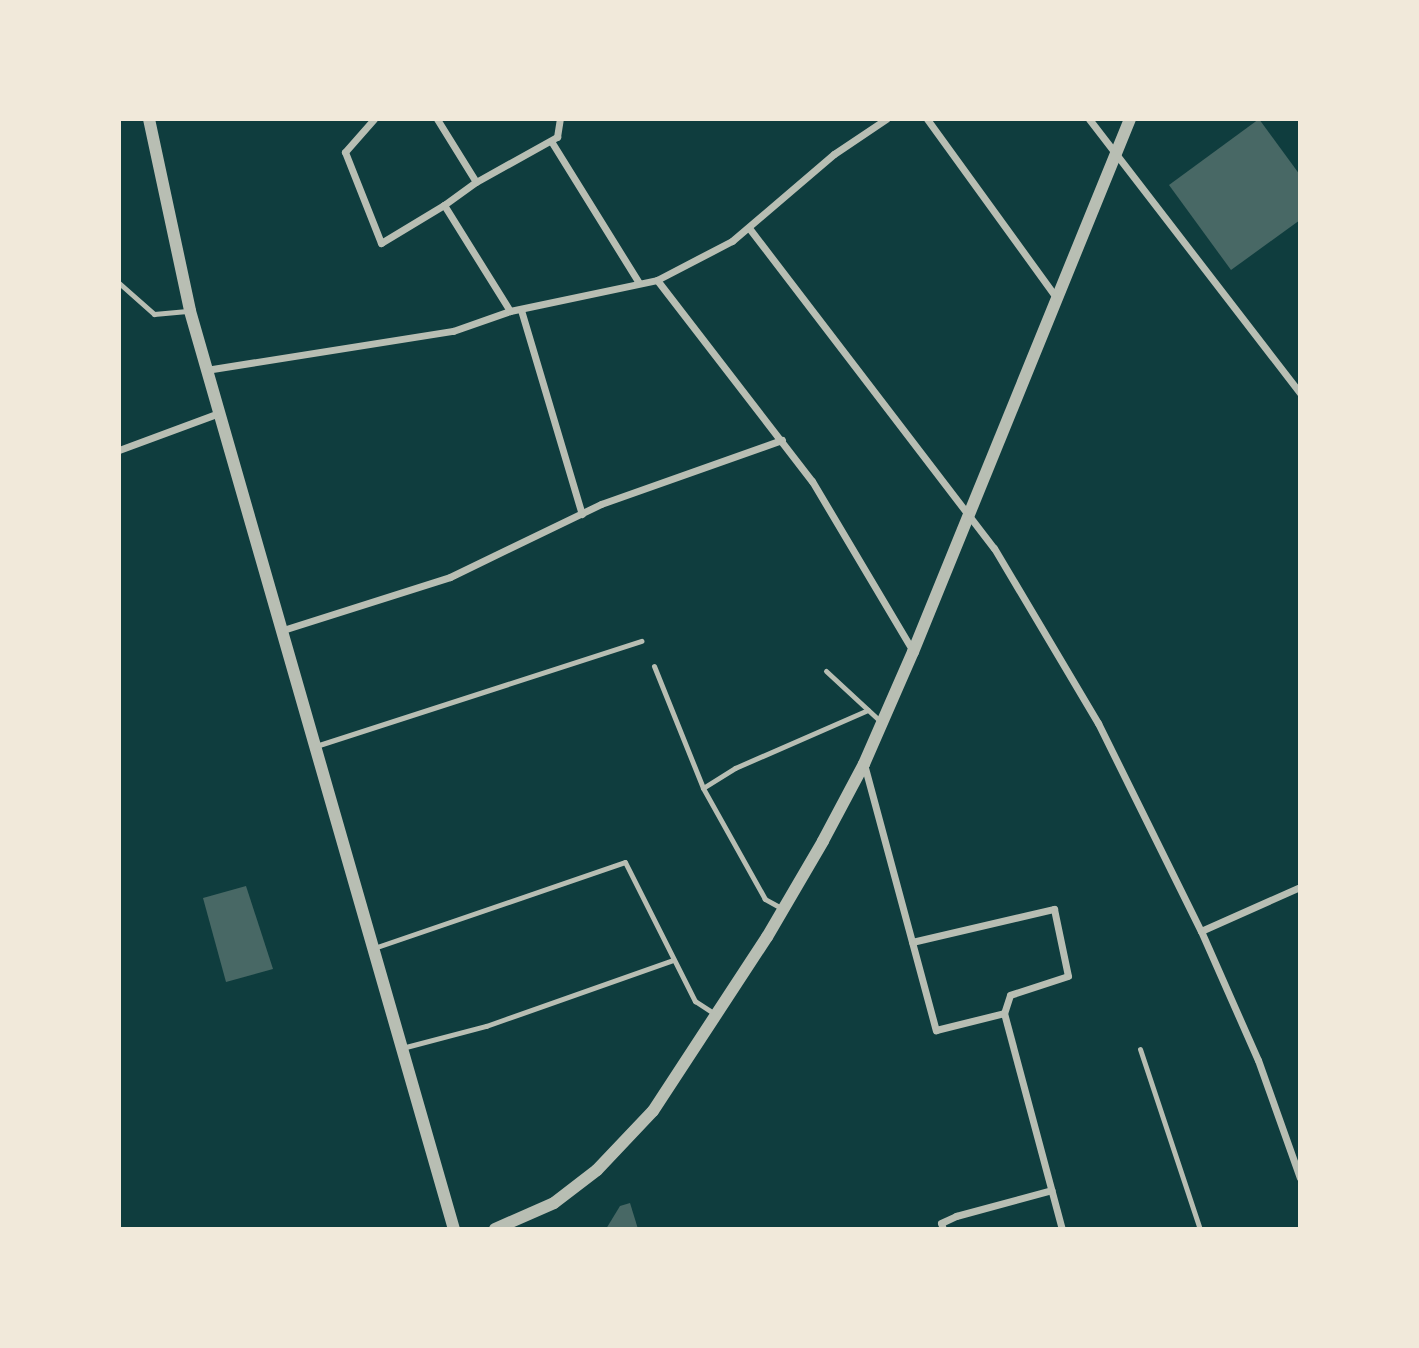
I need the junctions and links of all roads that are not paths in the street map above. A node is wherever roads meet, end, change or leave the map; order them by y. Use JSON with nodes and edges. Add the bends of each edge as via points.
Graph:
{"nodes":[{"id":1,"x":149,"y":119,"type":"edge"},
{"id":2,"x":374,"y":119,"type":"edge"},
{"id":3,"x":437,"y":119,"type":"edge"},
{"id":4,"x":560,"y":119,"type":"edge"},
{"id":5,"x":886,"y":119,"type":"edge"},
{"id":6,"x":927,"y":119,"type":"edge"},
{"id":7,"x":1089,"y":119,"type":"edge"},
{"id":8,"x":1130,"y":119,"type":"edge"},
{"id":9,"x":551,"y":141,"type":"junction"},
{"id":10,"x":1117,"y":152,"type":"junction"},
{"id":11,"x":476,"y":182,"type":"junction"},
{"id":12,"x":444,"y":205,"type":"junction"},
{"id":13,"x":749,"y":228,"type":"junction"},
{"id":14,"x":657,"y":280,"type":"junction"},
{"id":15,"x":119,"y":283,"type":"edge"},
{"id":16,"x":639,"y":283,"type":"junction"},
{"id":17,"x":1055,"y":296,"type":"junction"},
{"id":18,"x":522,"y":310,"type":"junction"},
{"id":19,"x":190,"y":311,"type":"junction"},
{"id":20,"x":510,"y":311,"type":"junction"},
{"id":21,"x":206,"y":370,"type":"junction"},
{"id":22,"x":1300,"y":393,"type":"edge"},
{"id":23,"x":219,"y":413,"type":"junction"},
{"id":24,"x":782,"y":440,"type":"junction"},
{"id":25,"x":119,"y":450,"type":"edge"},
{"id":26,"x":582,"y":514,"type":"junction"},
{"id":27,"x":967,"y":514,"type":"junction"},
{"id":28,"x":283,"y":630,"type":"junction"},
{"id":29,"x":642,"y":641,"type":"dead end"},
{"id":30,"x":914,"y":652,"type":"junction"},
{"id":31,"x":654,"y":666,"type":"dead end"},
{"id":32,"x":826,"y":671,"type":"dead end"},
{"id":33,"x":868,"y":710,"type":"junction"},
{"id":34,"x":882,"y":723,"type":"junction"},
{"id":35,"x":316,"y":746,"type":"junction"},
{"id":36,"x":864,"y":764,"type":"junction"},
{"id":37,"x":703,"y":788,"type":"junction"},
{"id":38,"x":1300,"y":887,"type":"edge"},
{"id":39,"x":783,"y":909,"type":"junction"},
{"id":40,"x":1200,"y":931,"type":"junction"},
{"id":41,"x":912,"y":942,"type":"junction"},
{"id":42,"x":374,"y":948,"type":"junction"},
{"id":43,"x":673,"y":960,"type":"junction"},
{"id":44,"x":1004,"y":1013,"type":"junction"},
{"id":45,"x":718,"y":1015,"type":"junction"},
{"id":46,"x":402,"y":1048,"type":"junction"},
{"id":47,"x":1140,"y":1049,"type":"dead end"},
{"id":48,"x":1300,"y":1178,"type":"edge"},
{"id":49,"x":1052,"y":1190,"type":"junction"},
{"id":50,"x":454,"y":1229,"type":"edge"},
{"id":51,"x":495,"y":1229,"type":"edge"},
{"id":52,"x":943,"y":1229,"type":"edge"},
{"id":53,"x":1062,"y":1229,"type":"edge"},
{"id":54,"x":1200,"y":1229,"type":"edge"}],
"edges":[{"from":1,"to":19,"type":"street"},
{"from":2,"to":12,"type":"street","via":[[345,152],[382,243]]},
{"from":3,"to":11,"type":"street"},
{"from":4,"to":9,"type":"street","via":[[558,137]]},
{"from":5,"to":13,"type":"street","via":[[835,154]]},
{"from":6,"to":17,"type":"street"},
{"from":7,"to":10,"type":"street"},
{"from":8,"to":10,"type":"street"},
{"from":9,"to":11,"type":"street"},
{"from":9,"to":16,"type":"street"},
{"from":10,"to":17,"type":"street"},
{"from":10,"to":22,"type":"street"},
{"from":11,"to":12,"type":"street"},
{"from":12,"to":20,"type":"street"},
{"from":13,"to":14,"type":"street","via":[[708,258]]},
{"from":13,"to":27,"type":"street"},
{"from":14,"to":16,"type":"street"},
{"from":14,"to":24,"type":"street"},
{"from":15,"to":19,"type":"lane","via":[[154,314]]},
{"from":16,"to":18,"type":"street"},
{"from":17,"to":27,"type":"street"},
{"from":18,"to":20,"type":"street"},
{"from":18,"to":26,"type":"street"},
{"from":19,"to":21,"type":"street"},
{"from":20,"to":21,"type":"street","via":[[453,331]]},
{"from":21,"to":23,"type":"street"},
{"from":23,"to":25,"type":"street"},
{"from":23,"to":28,"type":"street"},
{"from":24,"to":26,"type":"street"},
{"from":24,"to":30,"type":"street"},
{"from":26,"to":28,"type":"street","via":[[450,577]]},
{"from":27,"to":30,"type":"street"},
{"from":27,"to":40,"type":"street","via":[[994,548],[1098,723]]},
{"from":28,"to":35,"type":"street"},
{"from":29,"to":35,"type":"lane"},
{"from":30,"to":34,"type":"street"},
{"from":31,"to":37,"type":"lane"},
{"from":32,"to":33,"type":"lane"},
{"from":33,"to":34,"type":"lane"},
{"from":33,"to":37,"type":"lane","via":[[735,768]]},
{"from":34,"to":36,"type":"street"},
{"from":35,"to":42,"type":"street"},
{"from":36,"to":39,"type":"street"},
{"from":36,"to":41,"type":"street"},
{"from":37,"to":39,"type":"lane","via":[[765,899]]},
{"from":38,"to":40,"type":"street"},
{"from":39,"to":45,"type":"street"},
{"from":40,"to":48,"type":"street","via":[[1258,1060]]},
{"from":41,"to":44,"type":"street","via":[[936,1030]]},
{"from":41,"to":44,"type":"street","via":[[1054,909],[1068,976],[1010,995]]},
{"from":42,"to":43,"type":"lane","via":[[625,862]]},
{"from":42,"to":46,"type":"street"},
{"from":43,"to":45,"type":"lane","via":[[695,1001]]},
{"from":43,"to":46,"type":"lane","via":[[486,1026]]},
{"from":44,"to":49,"type":"street"},
{"from":45,"to":51,"type":"street","via":[[653,1111],[597,1170],[554,1203]]},
{"from":46,"to":50,"type":"street"},
{"from":47,"to":54,"type":"lane"},
{"from":49,"to":52,"type":"street","via":[[956,1216],[941,1223]]},
{"from":49,"to":53,"type":"street"}]}
